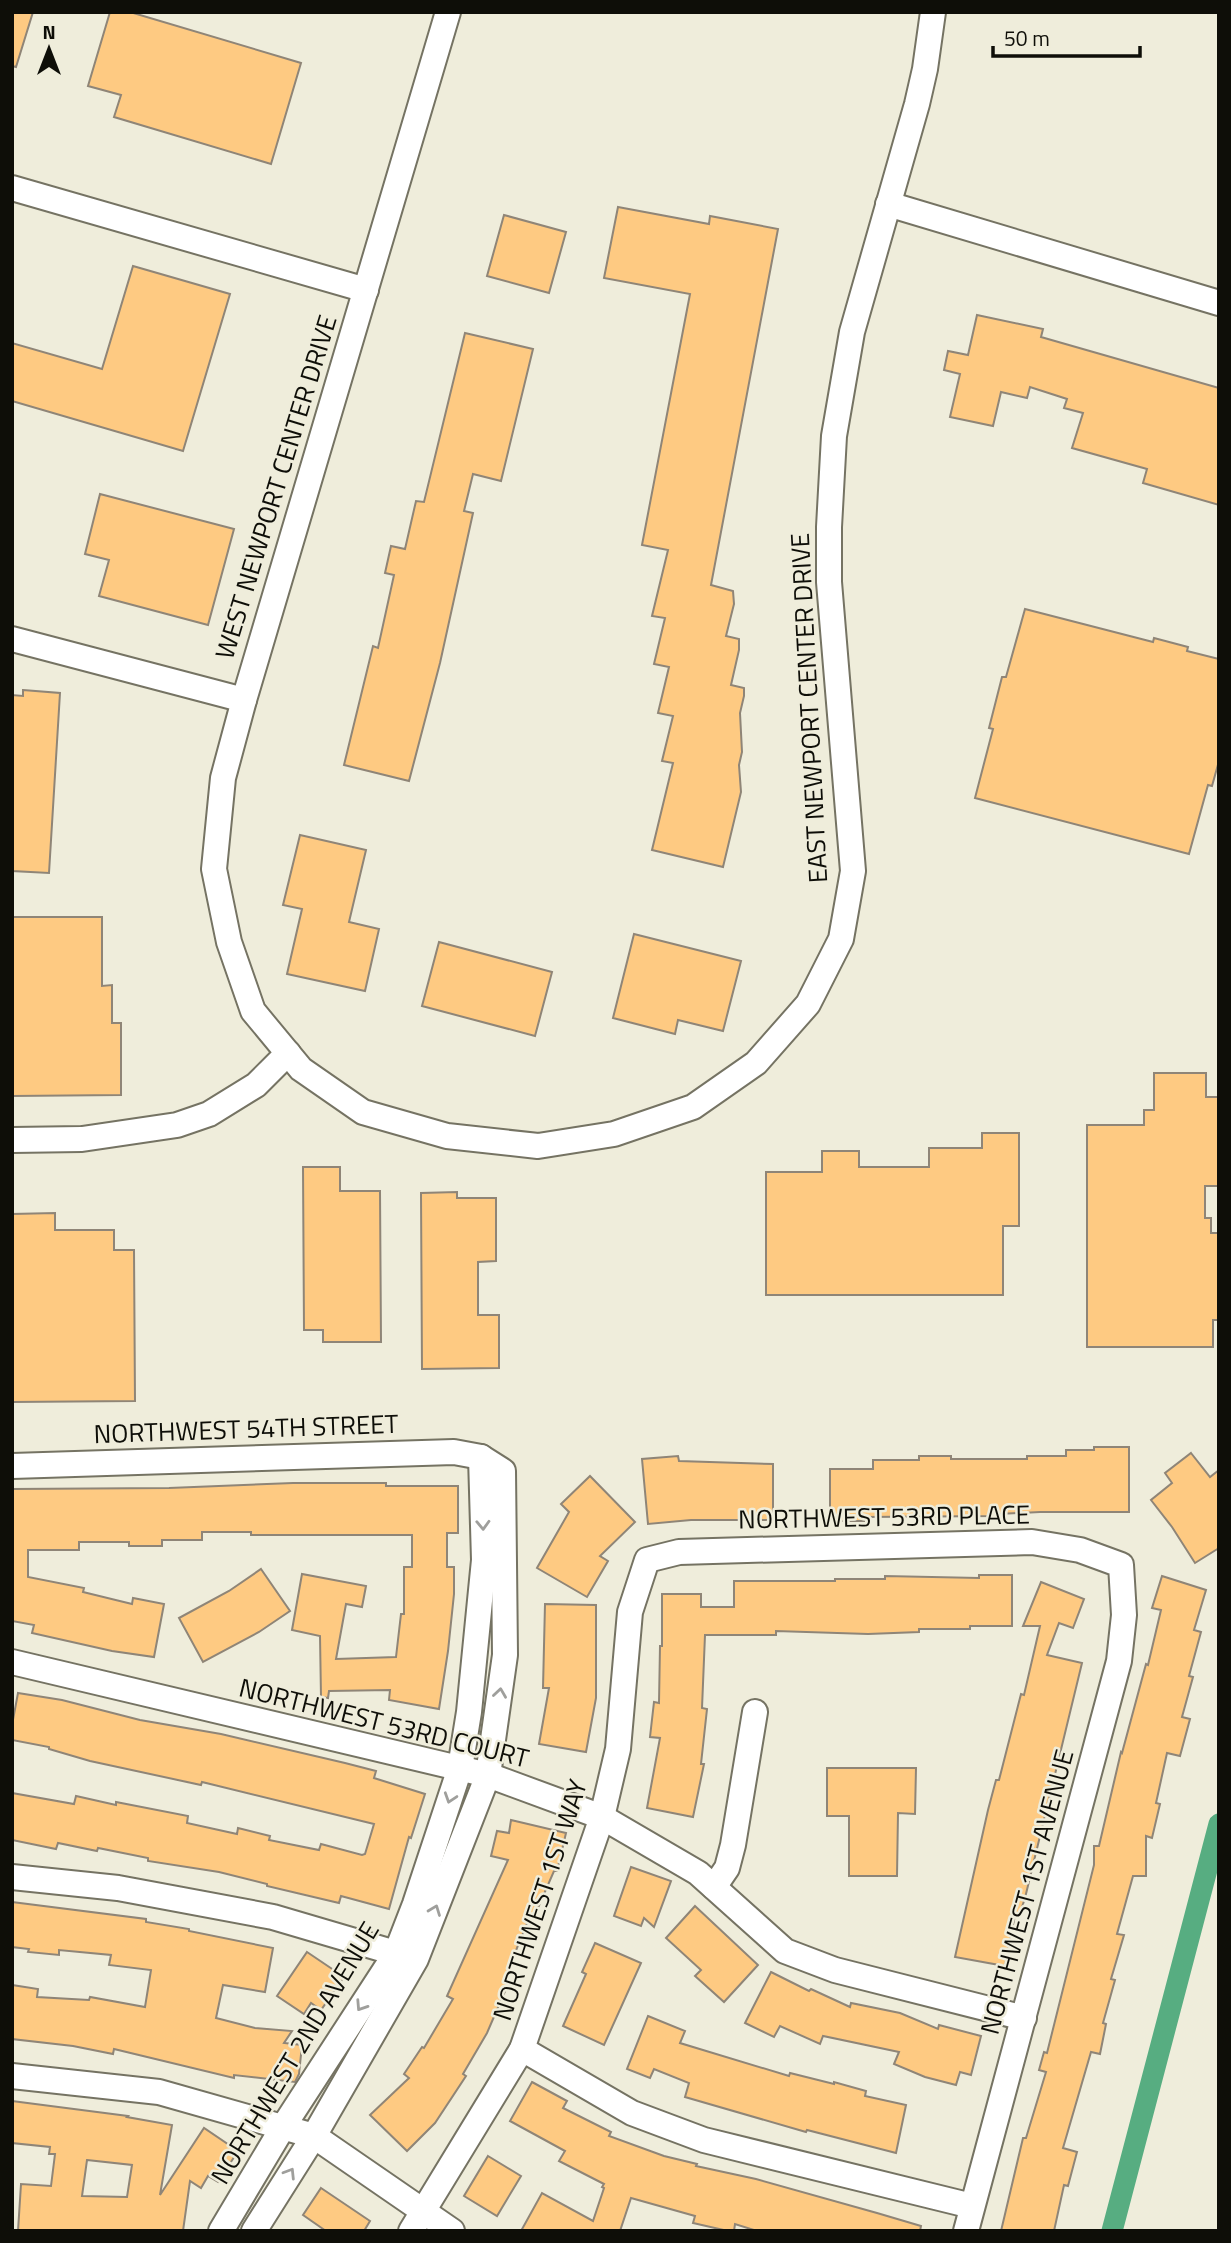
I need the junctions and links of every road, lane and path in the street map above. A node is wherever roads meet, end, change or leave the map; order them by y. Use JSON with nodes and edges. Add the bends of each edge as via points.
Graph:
{"nodes":[{"id":1,"x":448,"y":12,"type":"edge"},
{"id":2,"x":933,"y":12,"type":"edge"},
{"id":3,"x":12,"y":188,"type":"edge"},
{"id":4,"x":888,"y":204,"type":"junction"},
{"id":5,"x":366,"y":290,"type":"junction"},
{"id":6,"x":1219,"y":303,"type":"edge"},
{"id":7,"x":12,"y":639,"type":"edge"},
{"id":8,"x":244,"y":700,"type":"junction"},
{"id":9,"x":288,"y":1053,"type":"junction"},
{"id":10,"x":12,"y":1140,"type":"edge"},
{"id":11,"x":538,"y":1146,"type":"joint"},
{"id":12,"x":481,"y":1457,"type":"junction"},
{"id":13,"x":12,"y":1466,"type":"edge"},
{"id":14,"x":646,"y":1560,"type":"joint"},
{"id":15,"x":1121,"y":1565,"type":"joint"},
{"id":16,"x":12,"y":1662,"type":"edge"},
{"id":17,"x":755,"y":1712,"type":"dead end"},
{"id":18,"x":460,"y":1768,"type":"junction"},
{"id":19,"x":488,"y":1775,"type":"junction"},
{"id":20,"x":602,"y":1817,"type":"junction"},
{"id":21,"x":12,"y":1877,"type":"edge"},
{"id":22,"x":714,"y":1887,"type":"junction"},
{"id":23,"x":406,"y":1956,"type":"junction"},
{"id":24,"x":1024,"y":2018,"type":"junction"},
{"id":25,"x":522,"y":2049,"type":"junction"},
{"id":26,"x":12,"y":2076,"type":"edge"},
{"id":27,"x":283,"y":2127,"type":"junction"},
{"id":28,"x":314,"y":2136,"type":"junction"},
{"id":29,"x":972,"y":2206,"type":"junction"},
{"id":30,"x":417,"y":2220,"type":"edge"},
{"id":31,"x":221,"y":2231,"type":"edge"},
{"id":32,"x":254,"y":2231,"type":"edge"},
{"id":33,"x":452,"y":2231,"type":"edge"},
{"id":34,"x":966,"y":2231,"type":"edge"}],
"edges":[{"from":1,"to":5,"type":"street","name":"WEST NEWPORT CENTER DRIVE"},
{"from":2,"to":4,"type":"street","name":"EAST NEWPORT CENTER DRIVE","via":[[923,80]]},
{"from":3,"to":5,"type":"street","name":"WEST NEWPORT CENTER DRIVE"},
{"from":4,"to":6,"type":"street"},
{"from":4,"to":11,"type":"street","name":"EAST NEWPORT CENTER DRIVE","via":[[852,332],[834,436],[829,582],[853,871],[841,939],[808,1004],[757,1063],[693,1107],[614,1134]]},
{"from":5,"to":8,"type":"street","name":"WEST NEWPORT CENTER DRIVE"},
{"from":7,"to":8,"type":"street","name":"WEST NEWPORT CENTER DRIVE"},
{"from":8,"to":9,"type":"street","name":"WEST NEWPORT CENTER DRIVE","via":[[223,778],[214,870],[229,942],[253,1011]]},
{"from":9,"to":10,"type":"street","via":[[256,1085],[209,1114],[177,1125],[82,1139]]},
{"from":9,"to":11,"type":"street","name":"WEST NEWPORT CENTER DRIVE","via":[[301,1069],[363,1112],[447,1136]]},
{"from":12,"to":13,"type":"street","name":"NORTHWEST 54TH STREET","via":[[454,1452]]},
{"from":12,"to":18,"type":"street","name":"NORTHWEST 2ND AVENUE","one_way":true,"via":[[484,1560]]},
{"from":19,"to":12,"type":"street","name":"NORTHWEST 2ND AVENUE","one_way":true,"via":[[505,1655],[503,1471]]},
{"from":14,"to":15,"type":"street","name":"NORTHWEST 53RD PLACE","via":[[679,1552],[1032,1542],[1080,1550]]},
{"from":14,"to":20,"type":"street","name":"NORTHWEST 1ST WAY","via":[[630,1612],[618,1749]]},
{"from":15,"to":24,"type":"street","name":"NORTHWEST 1ST AVENUE","via":[[1124,1615],[1119,1661]]},
{"from":16,"to":18,"type":"street","name":"NORTHWEST 53RD COURT"},
{"from":17,"to":22,"type":"street","via":[[733,1845],[727,1868]]},
{"from":18,"to":19,"type":"street","name":"NORTHWEST 53RD COURT"},
{"from":18,"to":23,"type":"street","name":"NORTHWEST 2ND AVENUE","one_way":true,"via":[[415,1903]]},
{"from":19,"to":20,"type":"street","name":"NORTHWEST 53RD COURT"},
{"from":23,"to":19,"type":"street","name":"NORTHWEST 2ND AVENUE","one_way":true},
{"from":20,"to":22,"type":"street","name":"NORTHWEST 53RD COURT"},
{"from":20,"to":25,"type":"street","name":"NORTHWEST 1ST WAY"},
{"from":21,"to":23,"type":"street","via":[[118,1888],[273,1917]]},
{"from":22,"to":24,"type":"street","name":"NORTHWEST 53RD COURT","via":[[785,1951],[835,1970]]},
{"from":23,"to":27,"type":"street","name":"NORTHWEST 2ND AVENUE","one_way":true},
{"from":23,"to":28,"type":"street","name":"NORTHWEST 2ND AVENUE"},
{"from":24,"to":29,"type":"street","name":"NORTHWEST 1ST AVENUE"},
{"from":25,"to":29,"type":"street","via":[[632,2113],[704,2140]]},
{"from":25,"to":30,"type":"street","name":"NORTHWEST 1ST WAY"},
{"from":26,"to":27,"type":"street","via":[[159,2092]]},
{"from":27,"to":28,"type":"street"},
{"from":27,"to":31,"type":"street","name":"NORTHWEST 2ND AVENUE"},
{"from":28,"to":30,"type":"street"},
{"from":32,"to":28,"type":"street","name":"NORTHWEST 2ND AVENUE","one_way":true},
{"from":29,"to":34,"type":"street","name":"NORTHWEST 1ST AVENUE"},
{"from":30,"to":33,"type":"street"}]}
